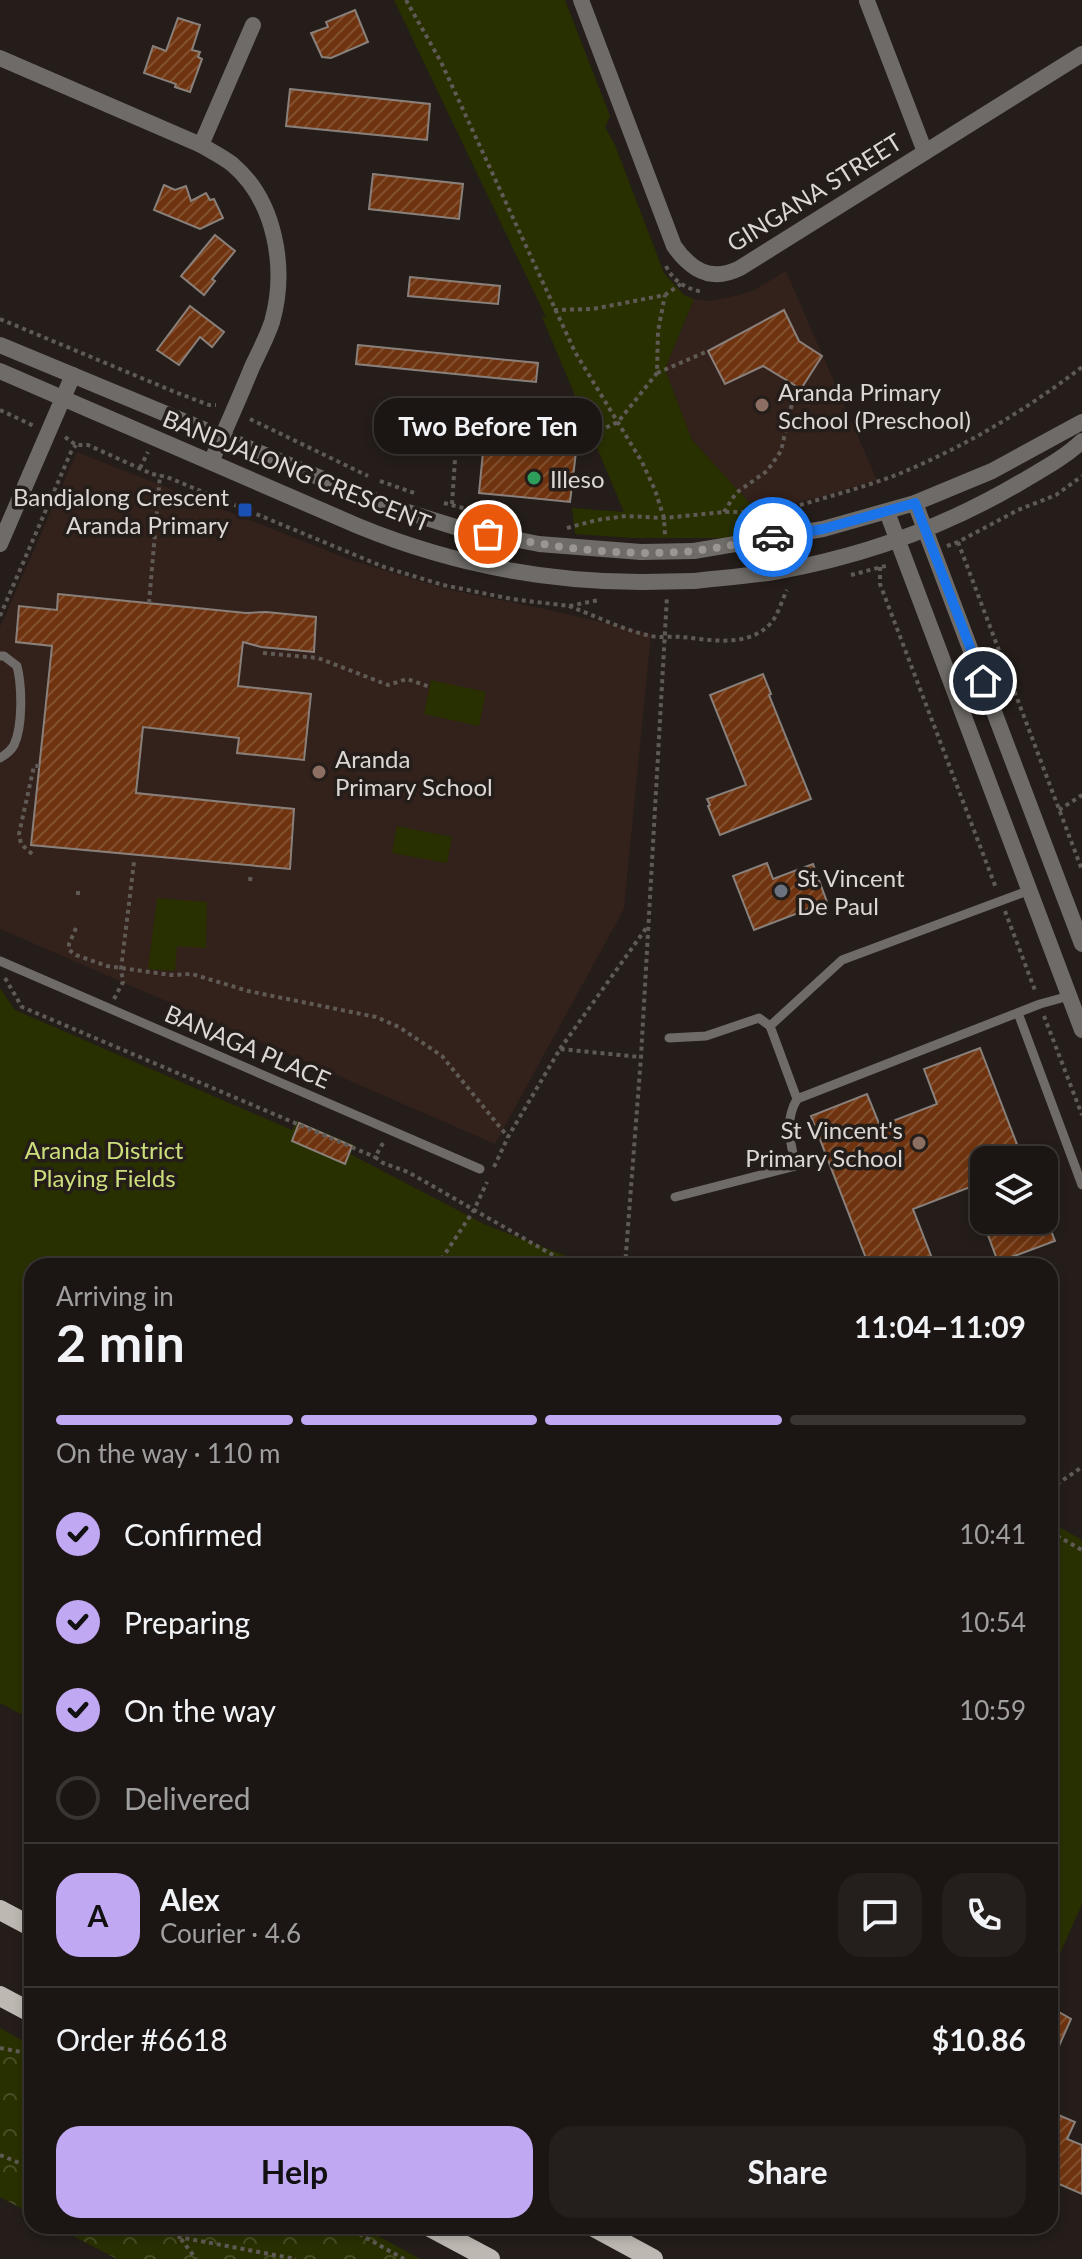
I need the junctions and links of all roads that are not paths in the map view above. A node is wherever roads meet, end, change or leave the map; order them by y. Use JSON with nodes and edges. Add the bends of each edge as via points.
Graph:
{"nodes":[{"id":1,"x":581,"y":0,"type":"edge"},
{"id":2,"x":867,"y":1,"type":"edge"},
{"id":3,"x":253,"y":25,"type":"dead end"},
{"id":4,"x":1082,"y":54,"type":"edge"},
{"id":5,"x":0,"y":58,"type":"edge"},
{"id":6,"x":201,"y":145,"type":"junction"},
{"id":7,"x":925,"y":152,"type":"junction"},
{"id":8,"x":0,"y":345,"type":"edge"},
{"id":9,"x":0,"y":371,"type":"edge"},
{"id":10,"x":73,"y":375,"type":"junction"},
{"id":11,"x":63,"y":398,"type":"junction"},
{"id":12,"x":1082,"y":422,"type":"edge"},
{"id":13,"x":222,"y":437,"type":"junction"},
{"id":14,"x":1082,"y":441,"type":"edge"},
{"id":15,"x":211,"y":462,"type":"junction"},
{"id":16,"x":915,"y":503,"type":"junction"},
{"id":17,"x":887,"y":512,"type":"junction"},
{"id":18,"x":925,"y":529,"type":"junction"},
{"id":19,"x":898,"y":540,"type":"junction"},
{"id":20,"x":0,"y":544,"type":"edge"},
{"id":21,"x":0,"y":656,"type":"edge"},
{"id":22,"x":1002,"y":733,"type":"junction"},
{"id":23,"x":975,"y":747,"type":"junction"},
{"id":24,"x":0,"y":758,"type":"edge"},
{"id":25,"x":1030,"y":890,"type":"junction"},
{"id":26,"x":1082,"y":944,"type":"edge"},
{"id":27,"x":0,"y":961,"type":"edge"},
{"id":28,"x":1076,"y":994,"type":"edge"},
{"id":29,"x":1018,"y":1013,"type":"junction"},
{"id":30,"x":770,"y":1026,"type":"junction"},
{"id":31,"x":1082,"y":1030,"type":"edge"},
{"id":32,"x":669,"y":1038,"type":"dead end"},
{"id":33,"x":797,"y":1099,"type":"junction"},
{"id":34,"x":480,"y":1169,"type":"dead end"},
{"id":35,"x":1082,"y":1185,"type":"edge"},
{"id":36,"x":675,"y":1197,"type":"dead end"},
{"id":37,"x":0,"y":1910,"type":"edge"},
{"id":38,"x":24,"y":1923,"type":"edge"},
{"id":39,"x":0,"y":1996,"type":"edge"},
{"id":40,"x":24,"y":2009,"type":"edge"},
{"id":41,"x":443,"y":2234,"type":"edge"},
{"id":42,"x":607,"y":2234,"type":"edge"},
{"id":43,"x":490,"y":2259,"type":"edge"},
{"id":44,"x":653,"y":2259,"type":"edge"}],
"edges":[{"from":1,"to":7,"type":"street","name":"GINGANA STREET","via":[[674,246],[699,271],[715,275],[740,268]]},
{"from":2,"to":7,"type":"street"},
{"from":3,"to":6,"type":"street"},
{"from":4,"to":7,"type":"street","name":"GINGANA STREET"},
{"from":5,"to":6,"type":"street"},
{"from":6,"to":13,"type":"street","via":[[248,181],[262,202],[277,253],[272,322]]},
{"from":8,"to":10,"type":"street","name":"BANDJALONG CRESCENT"},
{"from":9,"to":11,"type":"street","name":"BANDJALONG CRESCENT"},
{"from":10,"to":11,"type":"street"},
{"from":10,"to":13,"type":"street","name":"BANDJALONG CRESCENT"},
{"from":11,"to":15,"type":"street","name":"BANDJALONG CRESCENT"},
{"from":11,"to":20,"type":"street"},
{"from":12,"to":16,"type":"street","name":"BANDJALONG CRESCENT","via":[[992,471]]},
{"from":13,"to":15,"type":"street"},
{"from":13,"to":17,"type":"street","name":"BANDJALONG CRESCENT","bridge":true,"via":[[388,506],[462,529],[539,544],[616,552],[694,551]]},
{"from":14,"to":18,"type":"street","name":"BANDJALONG CRESCENT","via":[[994,498]]},
{"from":15,"to":19,"type":"street","name":"BANDJALONG CRESCENT","bridge":true,"via":[[378,534],[481,565],[564,578],[694,581],[774,572]]},
{"from":16,"to":17,"type":"street","name":"BANDJALONG CRESCENT"},
{"from":16,"to":18,"type":"street"},
{"from":17,"to":19,"type":"street"},
{"from":18,"to":19,"type":"street","name":"BANDJALONG CRESCENT"},
{"from":18,"to":22,"type":"street"},
{"from":19,"to":23,"type":"street"},
{"from":21,"to":24,"type":"lane","via":[[17,666],[22,689],[14,745]]},
{"from":22,"to":23,"type":"street"},
{"from":22,"to":26,"type":"street"},
{"from":23,"to":25,"type":"street"},
{"from":25,"to":28,"type":"street"},
{"from":25,"to":30,"type":"lane","via":[[842,960]]},
{"from":27,"to":34,"type":"lane","name":"BANAGA PLACE"},
{"from":28,"to":29,"type":"lane"},
{"from":28,"to":31,"type":"street"},
{"from":29,"to":33,"type":"lane"},
{"from":29,"to":35,"type":"lane"},
{"from":30,"to":32,"type":"lane","via":[[759,1018],[706,1036]]},
{"from":30,"to":33,"type":"lane"},
{"from":33,"to":36,"type":"lane","via":[[789,1114],[796,1166]]},
{"from":37,"to":38,"type":"main road"},
{"from":39,"to":40,"type":"main road"},
{"from":41,"to":43,"type":"main road"},
{"from":42,"to":44,"type":"main road"}]}
